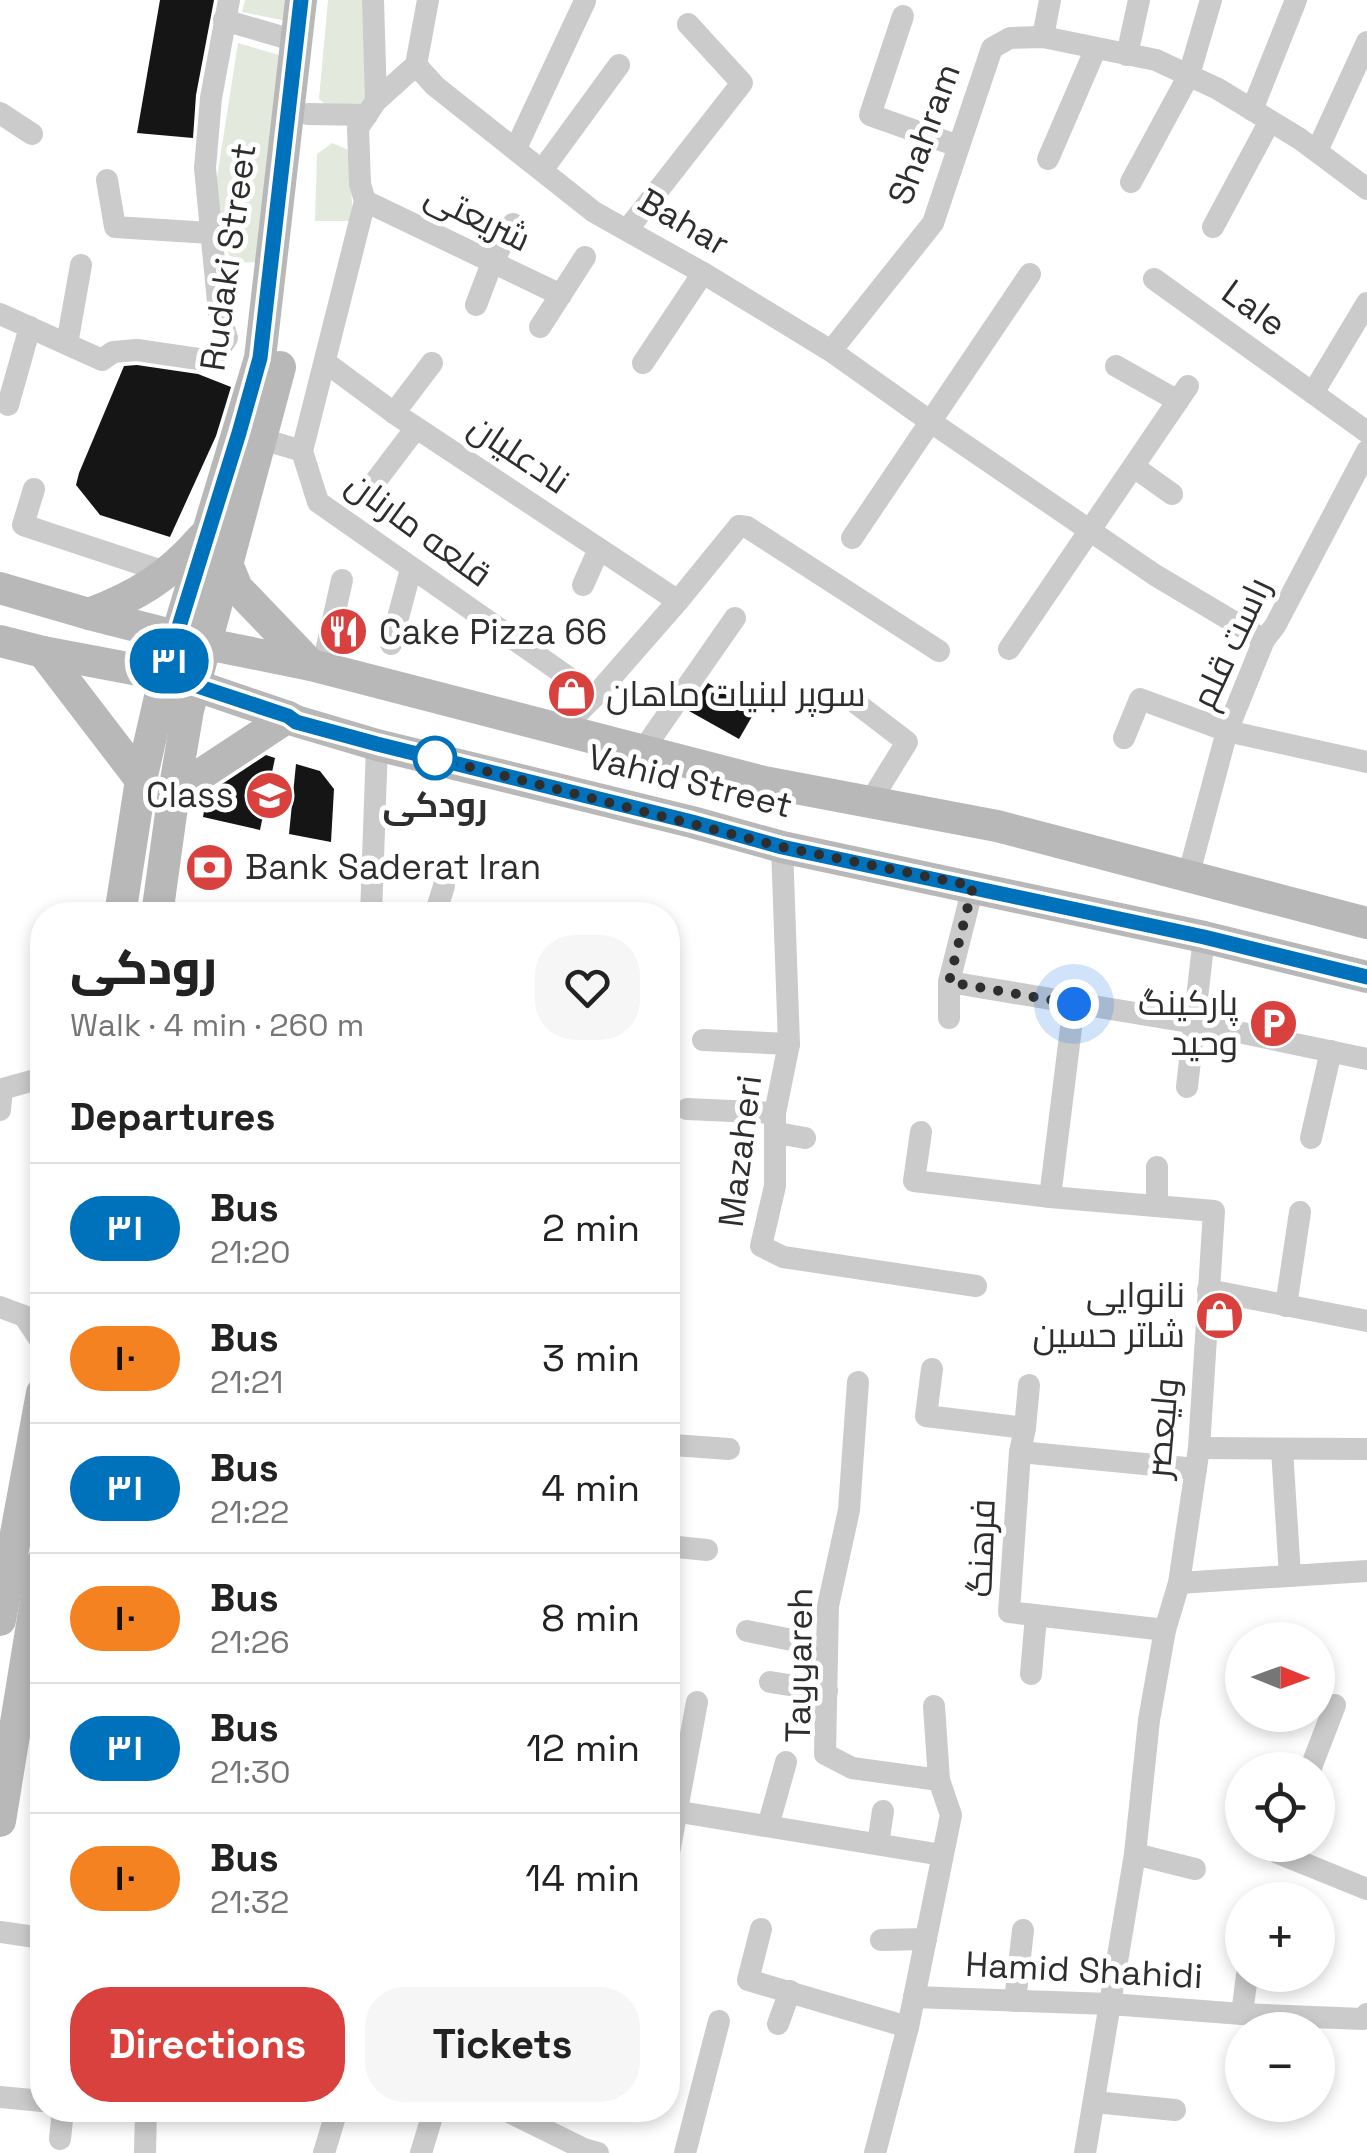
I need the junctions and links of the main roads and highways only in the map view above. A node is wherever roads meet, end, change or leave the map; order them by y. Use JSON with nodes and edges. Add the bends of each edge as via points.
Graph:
{"nodes":[{"id":1,"x":301,"y":0,"type":"edge"},
{"id":2,"x":318,"y":0,"type":"edge"},
{"id":3,"x":209,"y":531,"type":"junction"},
{"id":4,"x":228,"y":566,"type":"junction"},
{"id":5,"x":14,"y":592,"type":"edge"},
{"id":6,"x":89,"y":614,"type":"junction"},
{"id":7,"x":191,"y":640,"type":"junction"},
{"id":8,"x":14,"y":648,"type":"edge"},
{"id":9,"x":317,"y":667,"type":"junction"},
{"id":10,"x":180,"y":680,"type":"junction"},
{"id":11,"x":292,"y":719,"type":"junction"},
{"id":12,"x":142,"y":780,"type":"junction"},
{"id":13,"x":174,"y":792,"type":"junction"},
{"id":14,"x":122,"y":902,"type":"edge"},
{"id":15,"x":159,"y":902,"type":"edge"},
{"id":16,"x":1367,"y":923,"type":"edge"},
{"id":17,"x":1367,"y":977,"type":"edge"},
{"id":18,"x":30,"y":1458,"type":"edge"},
{"id":19,"x":0,"y":1620,"type":"edge"},
{"id":20,"x":30,"y":1628,"type":"edge"},
{"id":21,"x":4,"y":1768,"type":"edge"},
{"id":22,"x":0,"y":1821,"type":"edge"}],
"edges":[{"from":1,"to":3,"type":"main road","name":"Rudaki Street","via":[[260,358]]},
{"from":2,"to":4,"type":"main road","name":"Rudaki Street","via":[[282,360]]},
{"from":3,"to":6,"type":"main road","via":[[168,573]]},
{"from":3,"to":7,"type":"main road","name":"Rudaki Street"},
{"from":4,"to":7,"type":"main road","name":"Rudaki Street"},
{"from":4,"to":9,"type":"main road","via":[[237,588]]},
{"from":5,"to":6,"type":"main road","name":"Vahid Street"},
{"from":5,"to":8,"type":"main road","via":[[32,608],[32,621]]},
{"from":6,"to":7,"type":"main road","name":"Vahid Street"},
{"from":7,"to":9,"type":"main road","name":"Vahid Street"},
{"from":7,"to":10,"type":"main road"},
{"from":8,"to":10,"type":"main road","name":"Vahid Street"},
{"from":8,"to":12,"type":"main road"},
{"from":9,"to":11,"type":"main road","via":[[291,690]]},
{"from":9,"to":16,"type":"main road","name":"Vahid Street","via":[[764,782],[997,826]]},
{"from":10,"to":11,"type":"main road","name":"Vahid Street"},
{"from":10,"to":12,"type":"main road"},
{"from":10,"to":13,"type":"main road","via":[[188,710]]},
{"from":11,"to":13,"type":"main road"},
{"from":11,"to":17,"type":"main road","name":"Vahid Street","via":[[782,847]]},
{"from":12,"to":14,"type":"main road"},
{"from":13,"to":15,"type":"main road"},
{"from":18,"to":19,"type":"main road"},
{"from":20,"to":21,"type":"main road"},
{"from":21,"to":22,"type":"main road"}]}
